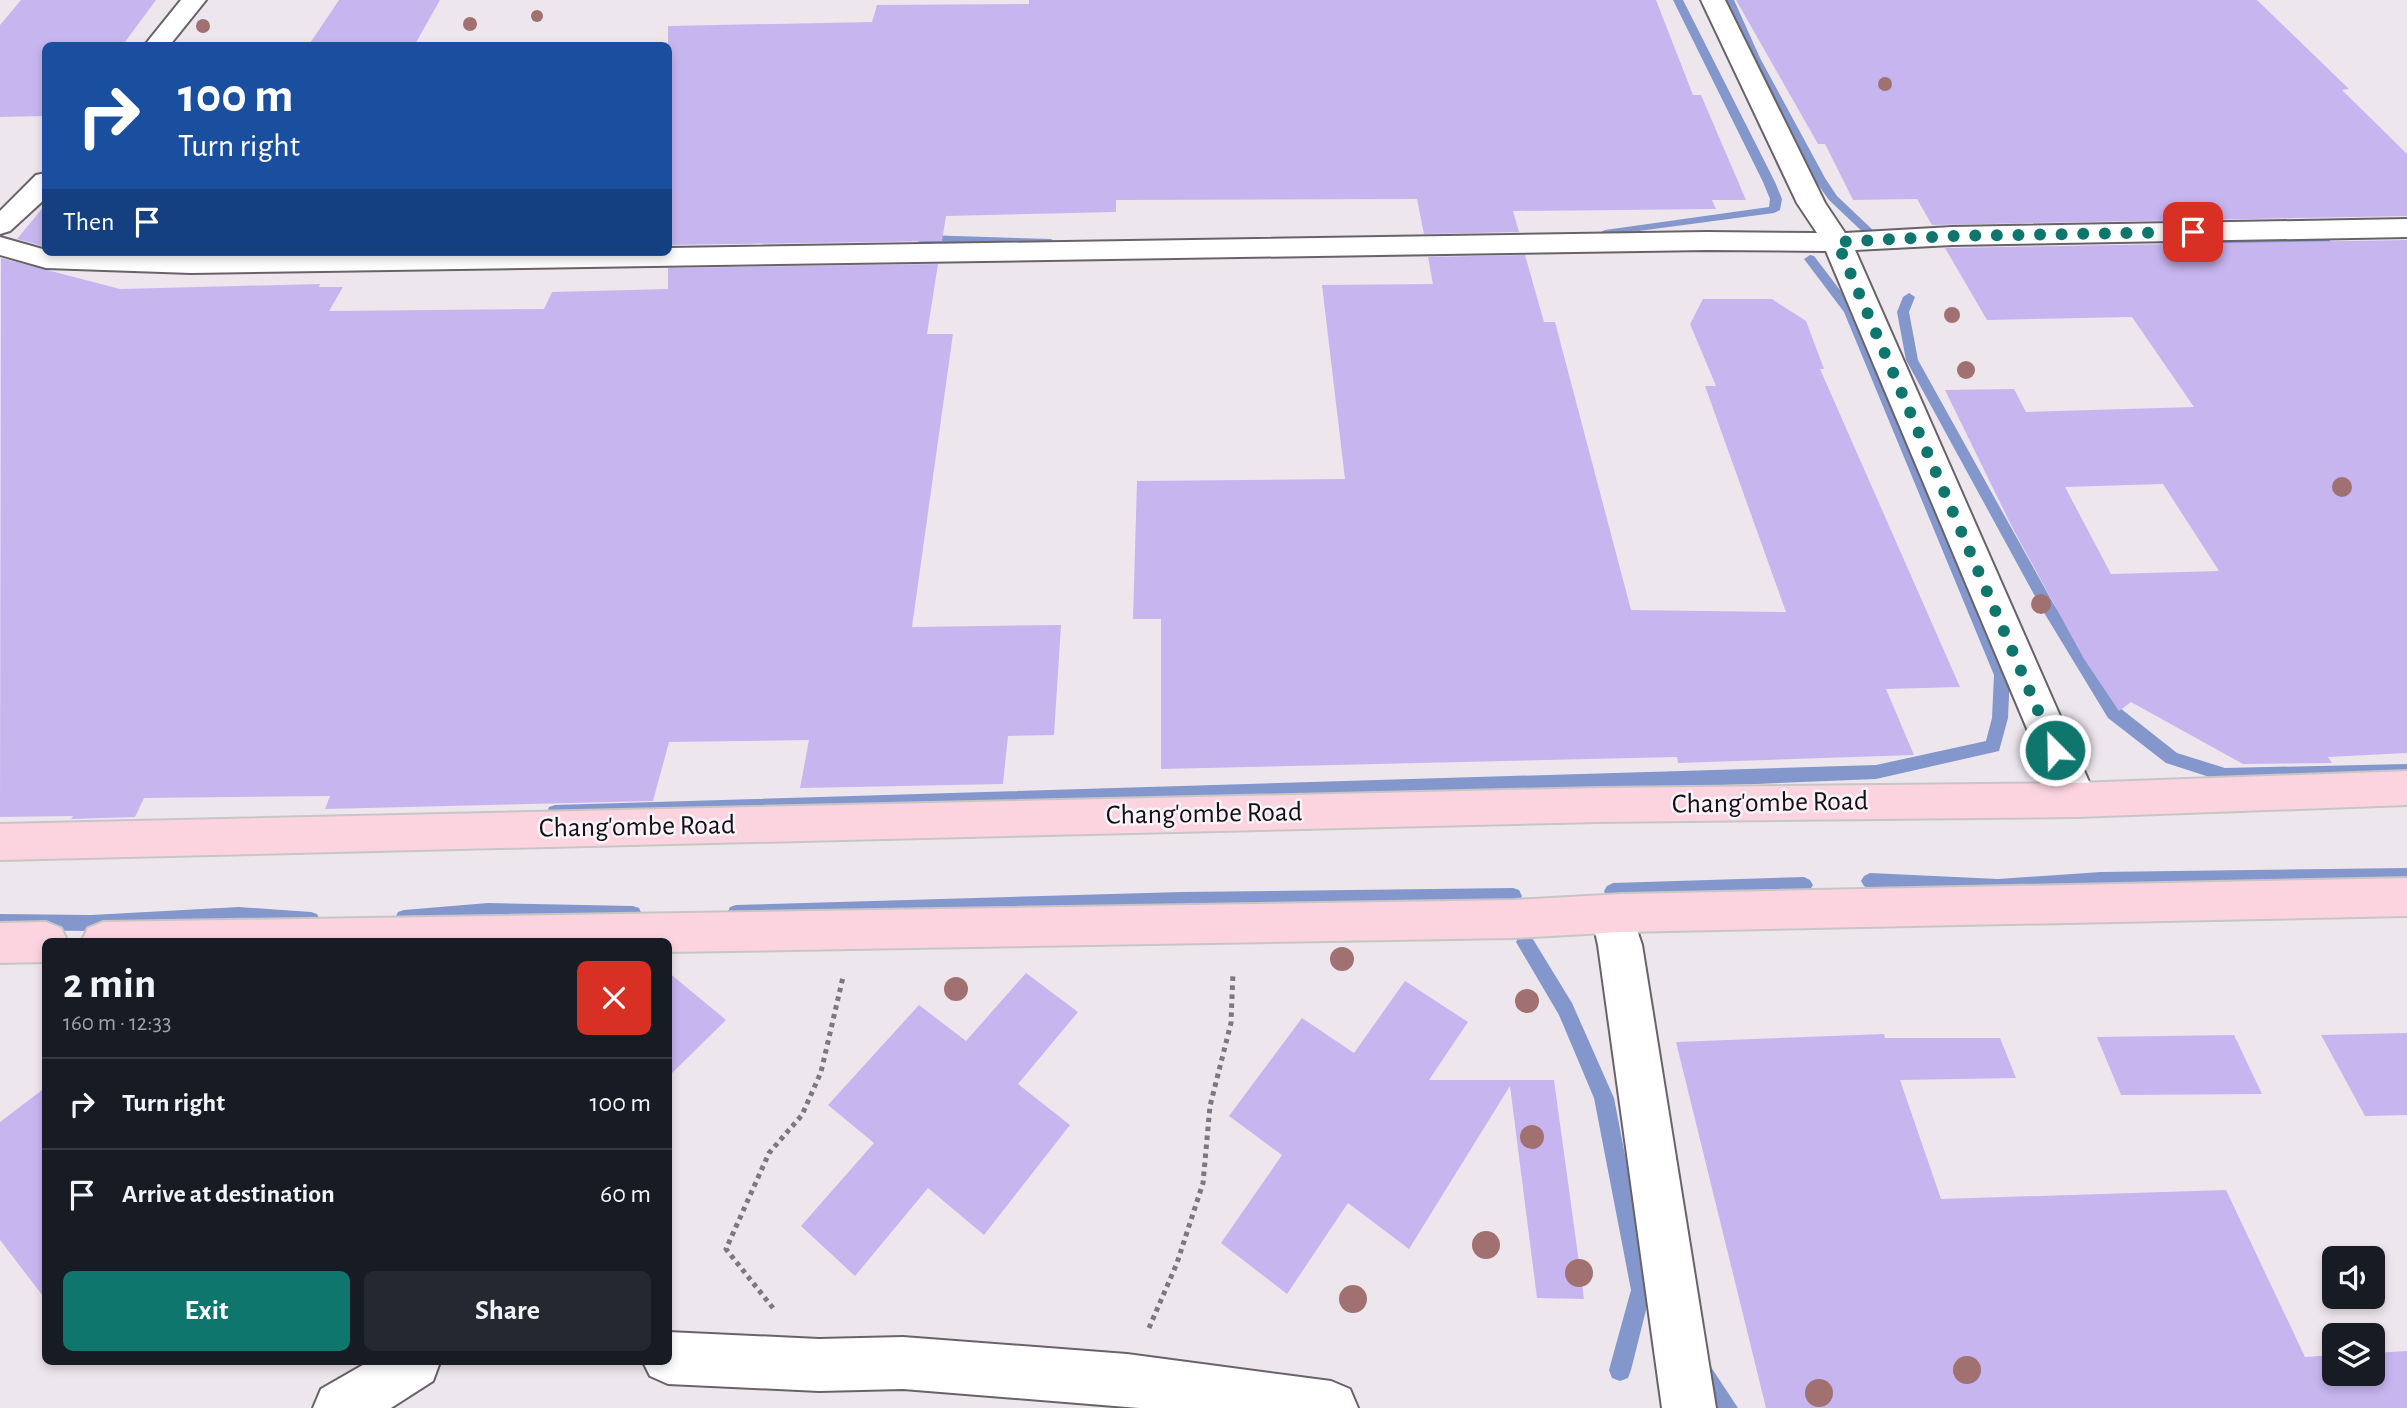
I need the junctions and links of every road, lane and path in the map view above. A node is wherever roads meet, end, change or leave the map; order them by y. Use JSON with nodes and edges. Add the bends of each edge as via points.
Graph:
{"nodes":[{"id":1,"x":194,"y":0,"type":"edge"},
{"id":2,"x":1713,"y":0,"type":"edge"},
{"id":3,"x":159,"y":42,"type":"edge"},
{"id":4,"x":42,"y":185,"type":"edge"},
{"id":5,"x":0,"y":225,"type":"edge"},
{"id":6,"x":2407,"y":228,"type":"edge"},
{"id":7,"x":1837,"y":242,"type":"junction"},
{"id":8,"x":0,"y":246,"type":"edge"},
{"id":9,"x":2407,"y":788,"type":"edge"},
{"id":10,"x":2077,"y":800,"type":"junction"},
{"id":11,"x":0,"y":842,"type":"edge"},
{"id":12,"x":2407,"y":897,"type":"edge"},
{"id":13,"x":1612,"y":914,"type":"junction"},
{"id":14,"x":348,"y":938,"type":"edge"},
{"id":15,"x":42,"y":942,"type":"edge"},
{"id":16,"x":0,"y":943,"type":"edge"},
{"id":17,"x":1233,"y":967,"type":"dead end"},
{"id":18,"x":844,"y":970,"type":"dead end"},
{"id":19,"x":672,"y":1358,"type":"edge"},
{"id":20,"x":409,"y":1365,"type":"edge"},
{"id":21,"x":819,"y":1365,"type":"junction"},
{"id":22,"x":1127,"y":1380,"type":"junction"},
{"id":23,"x":340,"y":1408,"type":"edge"},
{"id":24,"x":1331,"y":1408,"type":"edge"},
{"id":25,"x":1689,"y":1408,"type":"edge"}],
"edges":[{"from":1,"to":3,"type":"street"},
{"from":2,"to":7,"type":"street","via":[[1811,203]]},
{"from":4,"to":5,"type":"street"},
{"from":6,"to":7,"type":"street"},
{"from":7,"to":8,"type":"street","via":[[191,264],[46,259]]},
{"from":7,"to":10,"type":"street"},
{"from":9,"to":10,"type":"main road","name":"Chang'ombe Road"},
{"from":10,"to":11,"type":"main road","name":"Chang'ombe Road","via":[[1571,806]]},
{"from":12,"to":13,"type":"main road"},
{"from":13,"to":14,"type":"main road"},
{"from":13,"to":25,"type":"street"},
{"from":15,"to":16,"type":"main road"},
{"from":17,"to":22,"type":"path","via":[[1231,1023],[1210,1106],[1203,1183],[1177,1263]]},
{"from":18,"to":21,"type":"path","via":[[821,1072],[802,1115],[769,1153],[726,1249]]},
{"from":19,"to":21,"type":"street"},
{"from":20,"to":23,"type":"street"},
{"from":21,"to":22,"type":"street","via":[[903,1363]]},
{"from":22,"to":24,"type":"street"}]}
